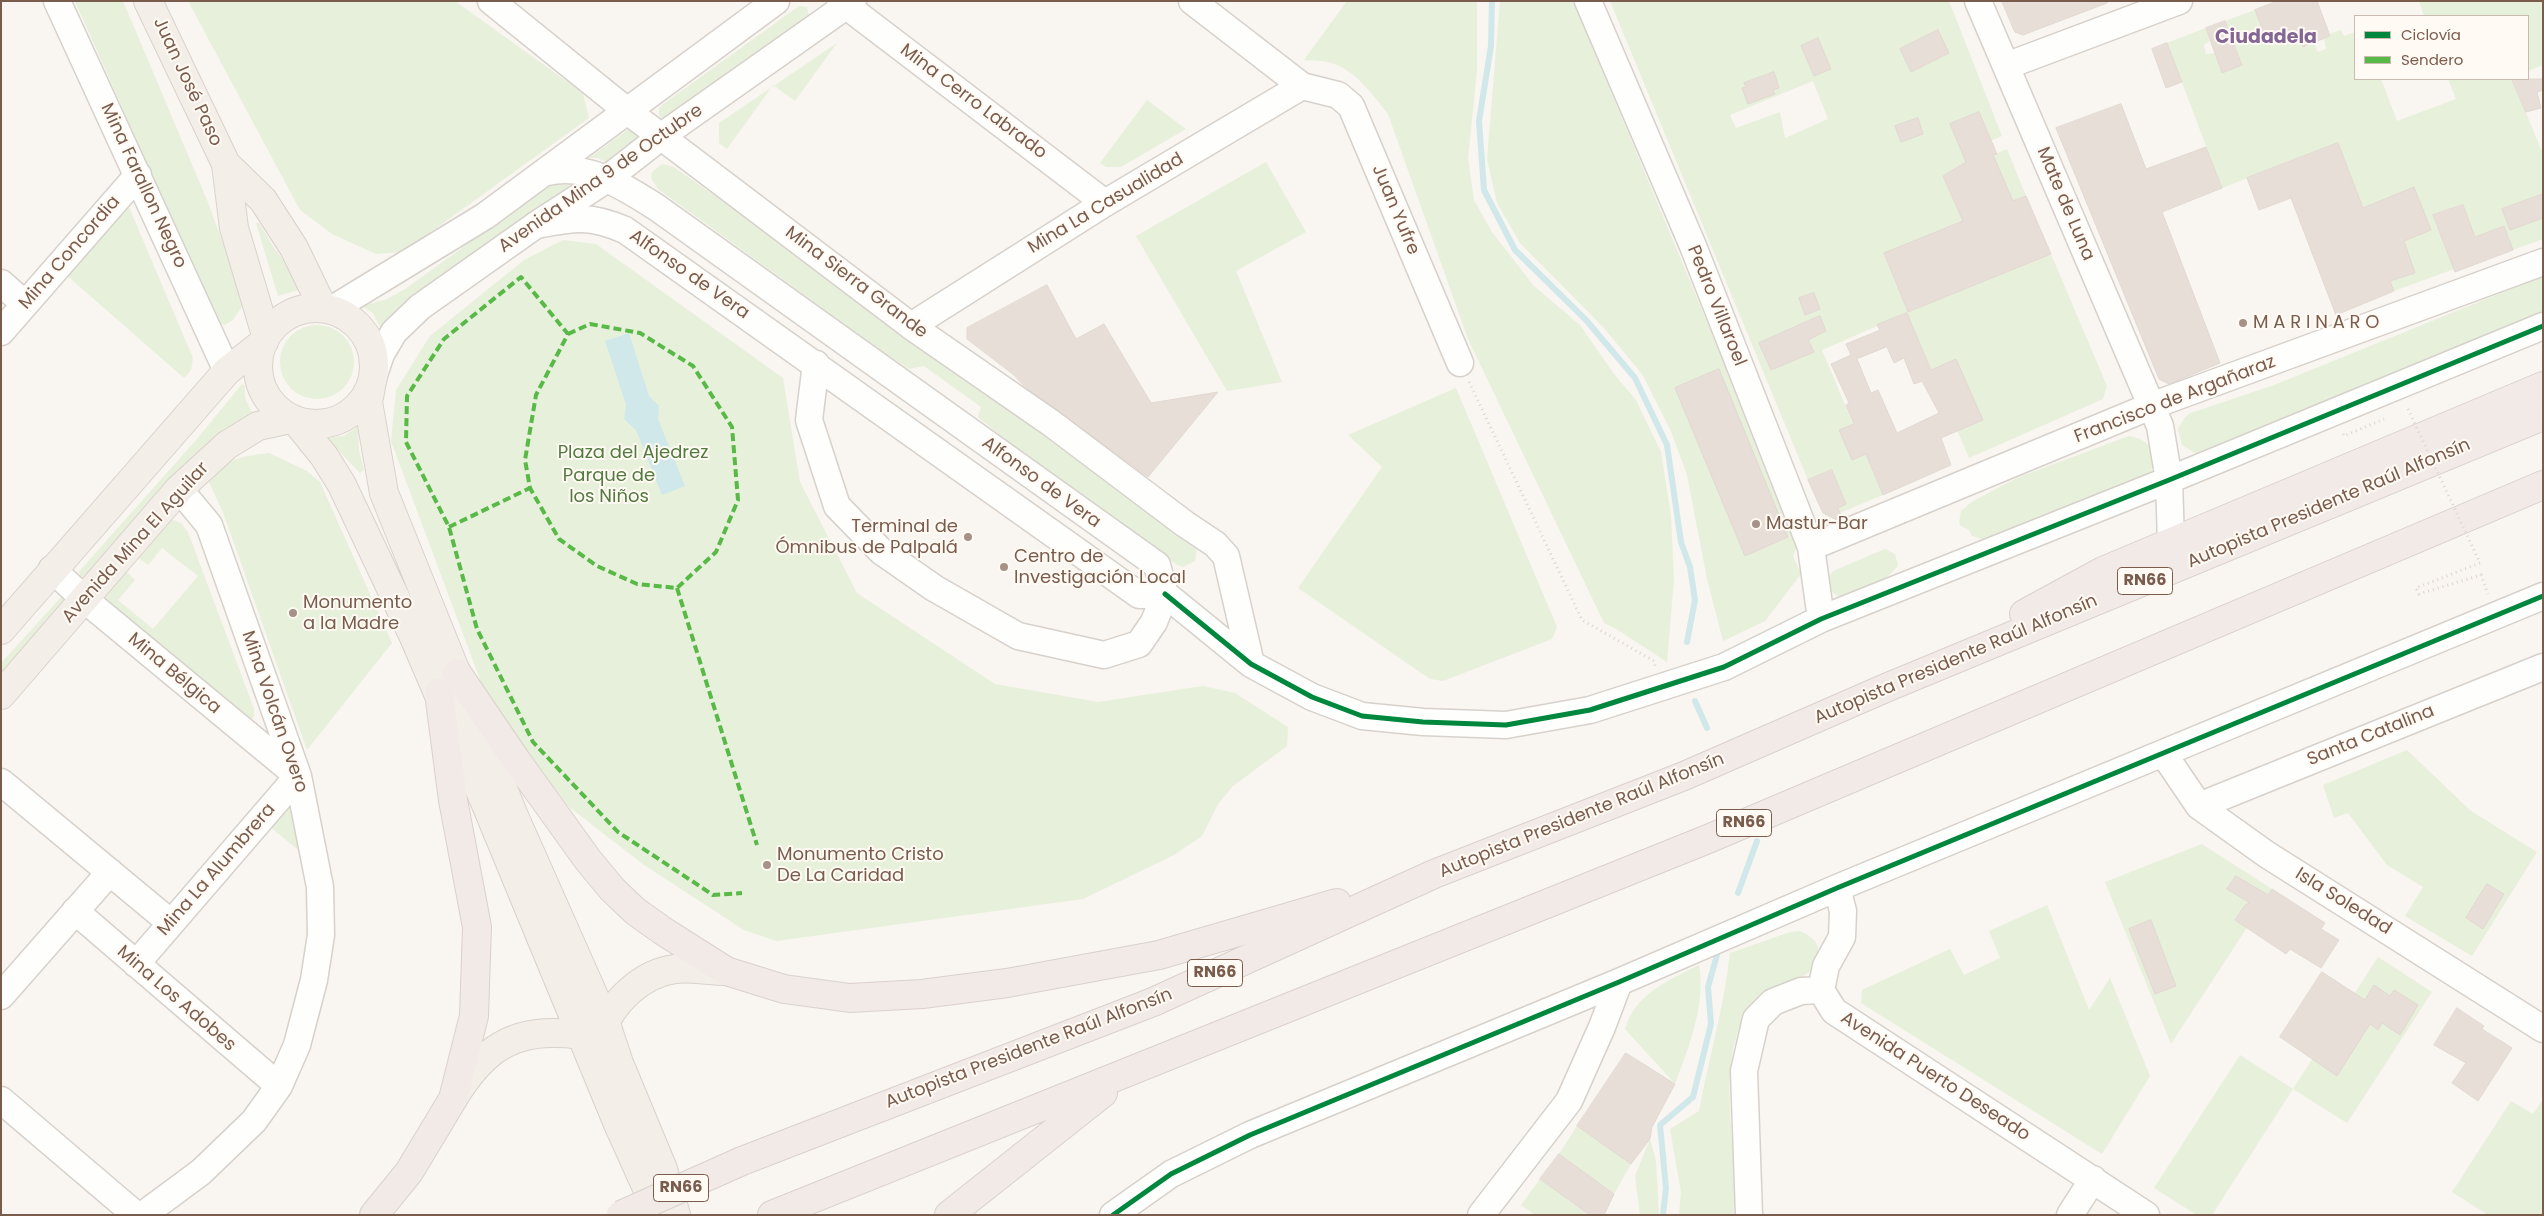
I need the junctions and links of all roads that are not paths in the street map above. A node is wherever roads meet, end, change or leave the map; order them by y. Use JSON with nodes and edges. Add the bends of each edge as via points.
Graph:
{"nodes":[{"id":1,"x":57,"y":1,"type":"edge"},
{"id":2,"x":148,"y":1,"type":"edge"},
{"id":3,"x":491,"y":1,"type":"edge"},
{"id":4,"x":776,"y":1,"type":"edge"},
{"id":5,"x":1192,"y":1,"type":"edge"},
{"id":6,"x":1588,"y":1,"type":"edge"},
{"id":7,"x":1978,"y":1,"type":"edge"},
{"id":8,"x":2179,"y":1,"type":"edge"},
{"id":9,"x":847,"y":3,"type":"edge"},
{"id":10,"x":2006,"y":66,"type":"junction"},
{"id":11,"x":1302,"y":86,"type":"junction"},
{"id":12,"x":626,"y":110,"type":"junction"},
{"id":13,"x":663,"y":135,"type":"junction"},
{"id":14,"x":226,"y":164,"type":"junction"},
{"id":15,"x":547,"y":172,"type":"junction"},
{"id":16,"x":138,"y":175,"type":"junction"},
{"id":17,"x":607,"y":178,"type":"junction"},
{"id":18,"x":1105,"y":203,"type":"junction"},
{"id":19,"x":536,"y":225,"type":"junction"},
{"id":20,"x":2543,"y":262,"type":"edge"},
{"id":21,"x":1,"y":283,"type":"edge"},
{"id":22,"x":25,"y":304,"type":"junction"},
{"id":23,"x":327,"y":309,"type":"junction"},
{"id":24,"x":911,"y":326,"type":"junction"},
{"id":25,"x":2543,"y":326,"type":"edge"},
{"id":26,"x":1,"y":332,"type":"edge"},
{"id":27,"x":265,"y":339,"type":"junction"},
{"id":28,"x":1460,"y":363,"type":"road end"},
{"id":29,"x":816,"y":364,"type":"junction"},
{"id":30,"x":227,"y":371,"type":"junction"},
{"id":31,"x":372,"y":383,"type":"junction"},
{"id":32,"x":2543,"y":386,"type":"edge"},
{"id":33,"x":2151,"y":406,"type":"junction"},
{"id":34,"x":2543,"y":416,"type":"edge"},
{"id":35,"x":293,"y":420,"type":"junction"},
{"id":36,"x":2169,"y":480,"type":"junction"},
{"id":37,"x":2543,"y":485,"type":"edge"},
{"id":38,"x":180,"y":488,"type":"junction"},
{"id":39,"x":2171,"y":542,"type":"junction"},
{"id":40,"x":1811,"y":547,"type":"junction"},
{"id":41,"x":52,"y":569,"type":"junction"},
{"id":42,"x":1165,"y":594,"type":"junction"},
{"id":43,"x":2543,"y":596,"type":"edge"},
{"id":44,"x":84,"y":599,"type":"junction"},
{"id":45,"x":1821,"y":619,"type":"junction"},
{"id":46,"x":1,"y":630,"type":"edge"},
{"id":47,"x":1251,"y":664,"type":"junction"},
{"id":48,"x":2543,"y":667,"type":"edge"},
{"id":49,"x":457,"y":673,"type":"junction"},
{"id":50,"x":1888,"y":687,"type":"junction"},
{"id":51,"x":439,"y":693,"type":"junction"},
{"id":52,"x":1,"y":695,"type":"edge"},
{"id":53,"x":2163,"y":753,"type":"junction"},
{"id":54,"x":298,"y":776,"type":"junction"},
{"id":55,"x":1,"y":782,"type":"edge"},
{"id":56,"x":2199,"y":806,"type":"junction"},
{"id":57,"x":110,"y":872,"type":"junction"},
{"id":58,"x":1434,"y":874,"type":"junction"},
{"id":59,"x":1837,"y":888,"type":"junction"},
{"id":60,"x":75,"y":911,"type":"junction"},
{"id":61,"x":171,"y":923,"type":"junction"},
{"id":62,"x":136,"y":964,"type":"junction"},
{"id":63,"x":726,"y":971,"type":"junction"},
{"id":64,"x":1619,"y":982,"type":"junction"},
{"id":65,"x":1821,"y":990,"type":"junction"},
{"id":66,"x":1,"y":996,"type":"edge"},
{"id":67,"x":2543,"y":1029,"type":"edge"},
{"id":68,"x":594,"y":1033,"type":"junction"},
{"id":69,"x":608,"y":1068,"type":"junction"},
{"id":70,"x":1127,"y":1074,"type":"junction"},
{"id":71,"x":279,"y":1086,"type":"junction"},
{"id":72,"x":453,"y":1099,"type":"junction"},
{"id":73,"x":6,"y":1114,"type":"edge"},
{"id":74,"x":2093,"y":1179,"type":"junction"},
{"id":75,"x":136,"y":1215,"type":"edge"},
{"id":76,"x":144,"y":1215,"type":"edge"},
{"id":77,"x":374,"y":1215,"type":"edge"},
{"id":78,"x":620,"y":1215,"type":"edge"},
{"id":79,"x":659,"y":1215,"type":"edge"},
{"id":80,"x":676,"y":1215,"type":"edge"},
{"id":81,"x":772,"y":1215,"type":"edge"},
{"id":82,"x":949,"y":1215,"type":"edge"},
{"id":83,"x":1113,"y":1215,"type":"edge"},
{"id":84,"x":1481,"y":1215,"type":"edge"},
{"id":85,"x":1748,"y":1215,"type":"edge"},
{"id":86,"x":2070,"y":1215,"type":"edge"},
{"id":87,"x":2146,"y":1215,"type":"edge"}],
"edges":[{"from":1,"to":16,"type":"street","name":"Mina Farallon Negro"},
{"from":2,"to":14,"type":"main road","name":"Juan José Paso"},
{"from":3,"to":12,"type":"street","name":"Mina Sierra Grande"},
{"from":4,"to":12,"type":"street","name":"Avenida Mina 9 de Octubre"},
{"from":5,"to":11,"type":"street"},
{"from":6,"to":40,"type":"street","name":"Pedro Villaroel","via":[[1693,246]]},
{"from":7,"to":10,"type":"street","name":"Mate de Luna"},
{"from":8,"to":10,"type":"street"},
{"from":9,"to":13,"type":"street","name":"Avenida Mina 9 de Octubre"},
{"from":9,"to":18,"type":"street","name":"Mina Cerro Labrado"},
{"from":10,"to":33,"type":"street","name":"Mate de Luna"},
{"from":11,"to":18,"type":"street","name":"Mina La Casualidad"},
{"from":11,"to":28,"type":"street","name":"Juan Yufre","via":[[1338,95],[1351,106]]},
{"from":12,"to":13,"type":"street","name":"Mina Sierra Grande"},
{"from":12,"to":15,"type":"street","name":"Avenida Mina 9 de Octubre"},
{"from":13,"to":17,"type":"street","name":"Avenida Mina 9 de Octubre"},
{"from":13,"to":24,"type":"street","name":"Mina Sierra Grande"},
{"from":14,"to":23,"type":"main road","name":"Juan José Paso","via":[[263,200]]},
{"from":14,"to":27,"type":"main road","name":"Juan José Paso","via":[[234,228]]},
{"from":15,"to":17,"type":"street","name":"Alfonso de Vera","via":[[568,169]]},
{"from":15,"to":23,"type":"street","name":"Avenida Mina 9 de Octubre","via":[[485,216]]},
{"from":16,"to":22,"type":"street","name":"Mina Concordia"},
{"from":16,"to":30,"type":"street","name":"Mina Farallon Negro"},
{"from":17,"to":19,"type":"street","name":"Avenida Mina 9 de Octubre"},
{"from":17,"to":42,"type":"street","name":"Alfonso de Vera","via":[[656,207],[1157,565]]},
{"from":18,"to":24,"type":"street","name":"Mina La Casualidad"},
{"from":19,"to":29,"type":"street","name":"Alfonso de Vera","via":[[587,219],[603,220],[625,230]]},
{"from":19,"to":31,"type":"street","name":"Avenida Mina 9 de Octubre","via":[[420,307],[394,332],[381,354]]},
{"from":20,"to":33,"type":"street","name":"Francisco de Argañaraz"},
{"from":21,"to":22,"type":"street"},
{"from":22,"to":26,"type":"street","name":"Mina Concordia"},
{"from":23,"to":27,"type":"main road","via":[[304,310],[285,317],[276,322]]},
{"from":23,"to":31,"type":"main road","via":[[347,317],[370,344],[374,361]]},
{"from":24,"to":47,"type":"street","name":"Mina Sierra Grande","via":[[1051,423],[1215,544],[1226,556]]},
{"from":25,"to":36,"type":"street"},
{"from":27,"to":30,"type":"main road"},
{"from":27,"to":35,"type":"main road","via":[[259,367],[264,392],[274,406]]},
{"from":29,"to":42,"type":"street","name":"Alfonso de Vera","via":[[1139,595]]},
{"from":29,"to":42,"type":"street","via":[[809,420],[837,506],[881,551],[934,588],[1018,636],[1104,655],[1139,644],[1154,622]]},
{"from":30,"to":41,"type":"main road"},
{"from":31,"to":35,"type":"main road","via":[[360,404],[344,416],[312,425]]},
{"from":31,"to":49,"type":"main road","via":[[368,402],[384,493]]},
{"from":32,"to":39,"type":"highway"},
{"from":33,"to":36,"type":"street","name":"Mate de Luna","via":[[2160,426]]},
{"from":33,"to":40,"type":"street","name":"Francisco de Argañaraz"},
{"from":34,"to":50,"type":"highway","name":"Autopista Presidente Raúl Alfonsín","number":"RN66"},
{"from":35,"to":38,"type":"main road","name":"Avenida Mina El Aguilar","via":[[258,426],[226,445]]},
{"from":35,"to":51,"type":"main road","via":[[324,456],[342,485]]},
{"from":36,"to":39,"type":"street","name":"Mate de Luna"},
{"from":36,"to":45,"type":"street"},
{"from":37,"to":70,"type":"highway","number":"RN66","via":[[1708,839]]},
{"from":38,"to":44,"type":"main road","name":"Avenida Mina El Aguilar"},
{"from":38,"to":54,"type":"street","name":"Mina Volcán Overo","via":[[209,525]]},
{"from":39,"to":50,"type":"highway","via":[[2104,571]]},
{"from":40,"to":45,"type":"street","name":"Pedro Villaroel"},
{"from":41,"to":44,"type":"street","name":"Mina Bélgica"},
{"from":41,"to":46,"type":"main road"},
{"from":42,"to":47,"type":"street"},
{"from":43,"to":53,"type":"street"},
{"from":44,"to":52,"type":"main road","name":"Avenida Mina El Aguilar"},
{"from":44,"to":54,"type":"street","name":"Mina Bélgica"},
{"from":45,"to":47,"type":"street","via":[[1724,667],[1661,688],[1590,710],[1506,724],[1423,722],[1362,716],[1312,697]]},
{"from":48,"to":56,"type":"street","name":"Santa Catalina"},
{"from":49,"to":63,"type":"highway","via":[[516,760],[612,889],[635,911]]},
{"from":49,"to":68,"type":"main road"},
{"from":50,"to":58,"type":"highway","name":"Autopista Presidente Raúl Alfonsín","number":"RN66","via":[[1684,776]]},
{"from":51,"to":68,"type":"main road"},
{"from":51,"to":72,"type":"highway","via":[[453,800],[477,927],[474,1016]]},
{"from":53,"to":56,"type":"street","name":"Isla Soledad"},
{"from":53,"to":59,"type":"street"},
{"from":54,"to":61,"type":"street","name":"Mina La Alumbrera"},
{"from":54,"to":71,"type":"street","name":"Mina Volcán Overo","via":[[320,887],[321,935],[314,980],[297,1045]]},
{"from":55,"to":57,"type":"street"},
{"from":56,"to":67,"type":"street","name":"Isla Soledad","via":[[2266,854]]},
{"from":57,"to":60,"type":"street"},
{"from":57,"to":61,"type":"street"},
{"from":58,"to":63,"type":"highway","via":[[1159,955],[988,985],[922,994],[850,998],[784,990]]},
{"from":58,"to":78,"type":"highway","name":"Autopista Presidente Raúl Alfonsín","number":"RN66","bridge":true,"via":[[1152,1002],[742,1161]]},
{"from":59,"to":64,"type":"street"},
{"from":59,"to":65,"type":"street","via":[[1843,911],[1842,936],[1826,966]]},
{"from":60,"to":62,"type":"street","name":"Mina Los Adobes"},
{"from":60,"to":66,"type":"street"},
{"from":61,"to":62,"type":"street","name":"Mina La Alumbrera"},
{"from":62,"to":71,"type":"street","name":"Mina Los Adobes"},
{"from":63,"to":68,"type":"main road","via":[[675,969],[650,978],[627,994]]},
{"from":64,"to":83,"type":"street","via":[[1250,1135],[1171,1174]]},
{"from":64,"to":84,"type":"street","via":[[1570,1101]]},
{"from":65,"to":74,"type":"street","name":"Avenida Puerto Deseado","via":[[1834,1012]]},
{"from":65,"to":85,"type":"street","via":[[1801,991],[1773,1002],[1756,1019],[1744,1071]]},
{"from":68,"to":69,"type":"main road"},
{"from":68,"to":72,"type":"main road","via":[[525,1035],[499,1046],[478,1062]]},
{"from":69,"to":79,"type":"main road","via":[[618,1124]]},
{"from":69,"to":80,"type":"main road","via":[[664,1169]]},
{"from":70,"to":81,"type":"highway","number":"RN66"},
{"from":70,"to":82,"type":"highway"},
{"from":71,"to":76,"type":"street","name":"Mina Volcán Overo","via":[[254,1121],[201,1172]]},
{"from":72,"to":77,"type":"highway","via":[[409,1172]]},
{"from":73,"to":75,"type":"street"},
{"from":74,"to":86,"type":"street"},
{"from":74,"to":87,"type":"street","name":"Avenida Puerto Deseado"}]}
